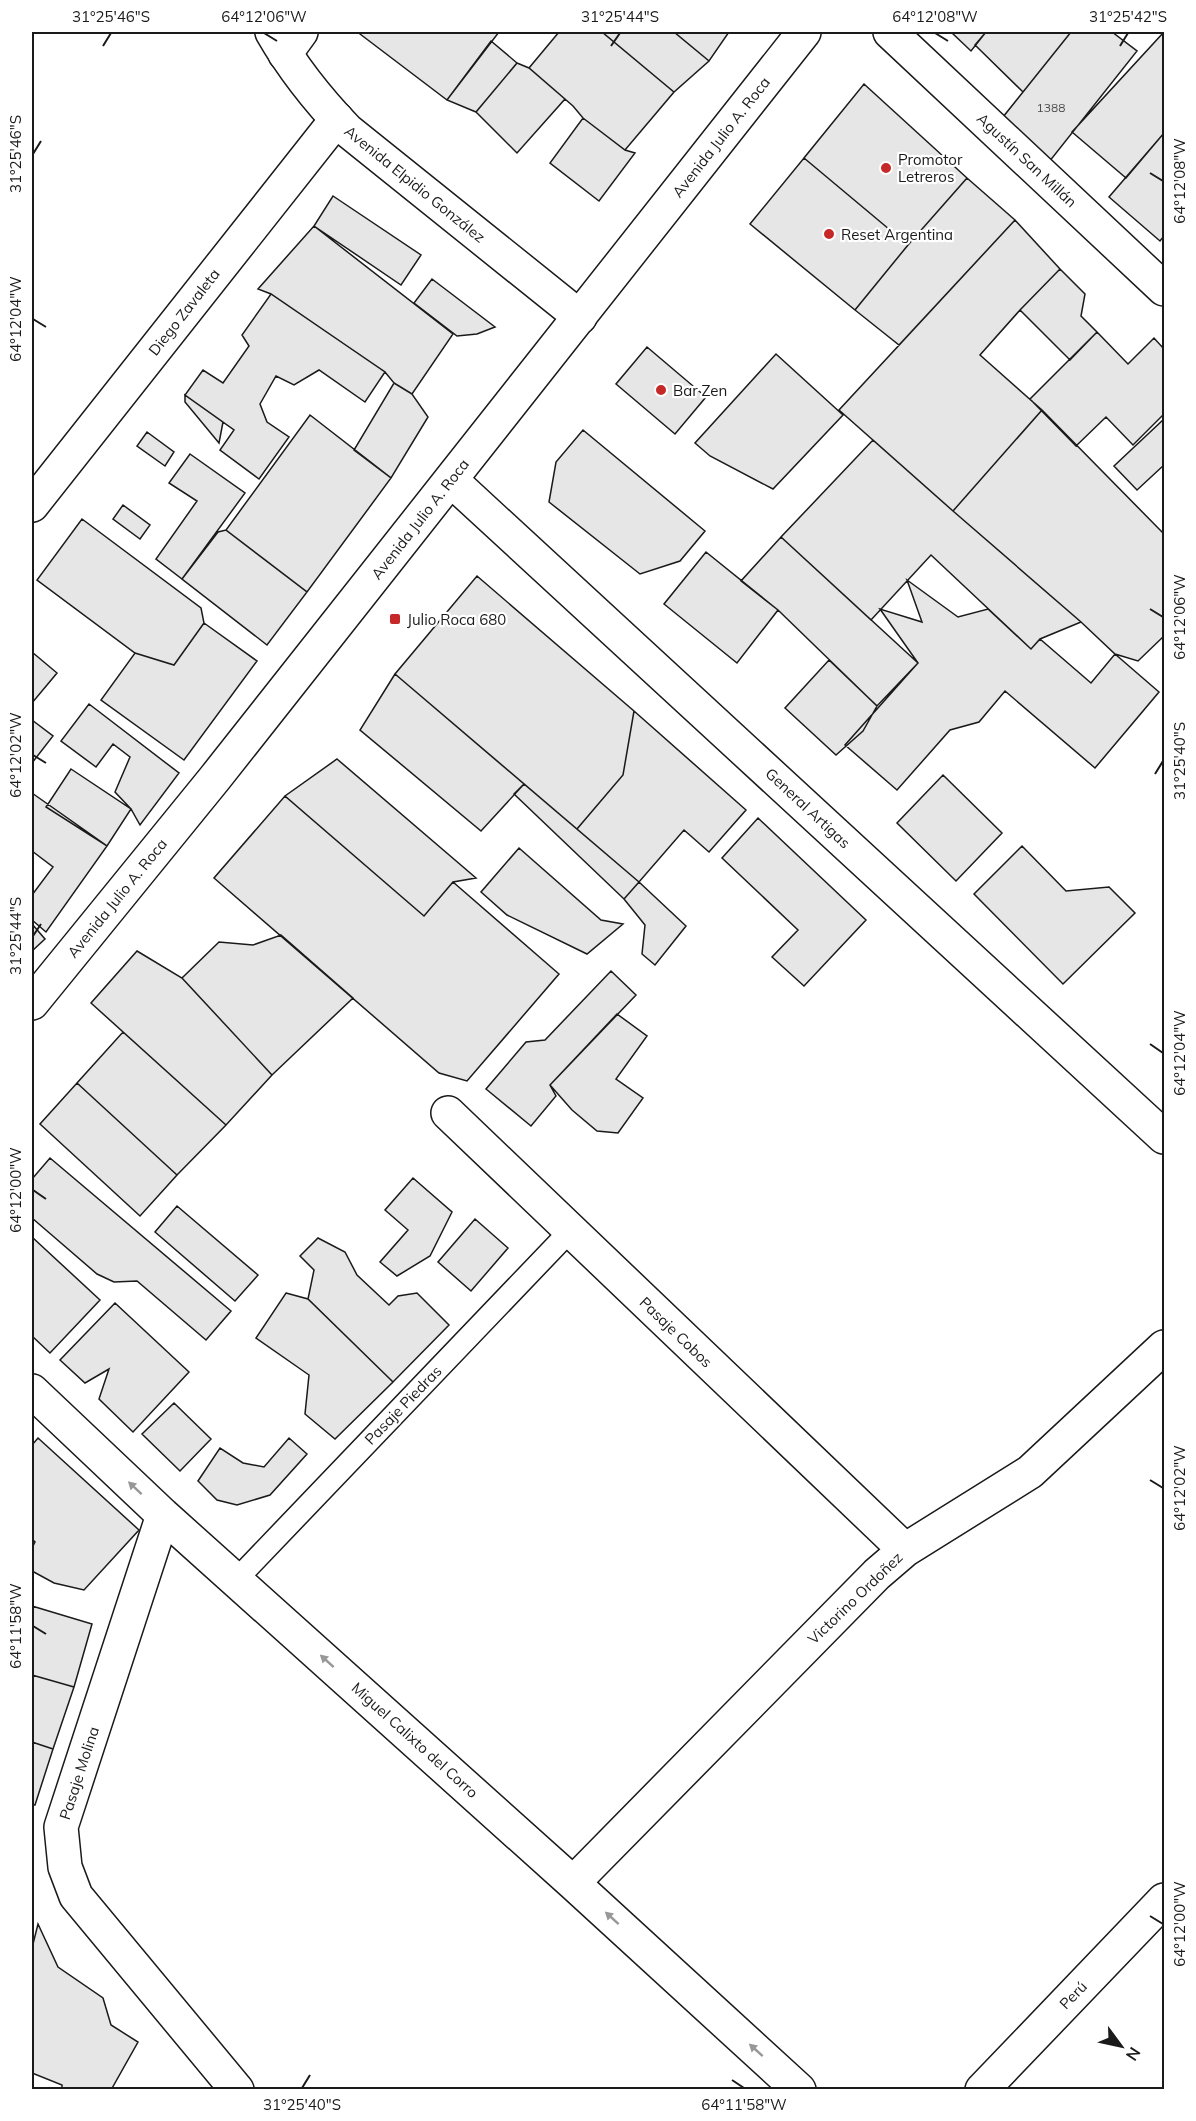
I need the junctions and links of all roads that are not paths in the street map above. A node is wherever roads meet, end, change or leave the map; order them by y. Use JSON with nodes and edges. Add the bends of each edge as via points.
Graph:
{"nodes":[{"id":1,"x":804,"y":32,"type":"edge"},
{"id":2,"x":890,"y":32,"type":"edge"},
{"id":3,"x":286,"y":39,"type":"edge"},
{"id":4,"x":337,"y":119,"type":"junction"},
{"id":5,"x":1164,"y":289,"type":"edge"},
{"id":6,"x":580,"y":317,"type":"junction"},
{"id":7,"x":451,"y":480,"type":"junction"},
{"id":8,"x":32,"y":506,"type":"edge"},
{"id":9,"x":32,"y":1003,"type":"edge"},
{"id":10,"x":448,"y":1113,"type":"dead end"},
{"id":11,"x":1164,"y":1137,"type":"edge"},
{"id":12,"x":570,"y":1231,"type":"junction"},
{"id":13,"x":1164,"y":1347,"type":"edge"},
{"id":14,"x":32,"y":1391,"type":"edge"},
{"id":15,"x":163,"y":1515,"type":"junction"},
{"id":16,"x":905,"y":1550,"type":"junction"},
{"id":17,"x":237,"y":1579,"type":"junction"},
{"id":18,"x":573,"y":1883,"type":"junction"},
{"id":19,"x":1164,"y":1900,"type":"edge"},
{"id":20,"x":237,"y":2090,"type":"edge"},
{"id":21,"x":799,"y":2090,"type":"edge"},
{"id":22,"x":982,"y":2090,"type":"edge"}],
"edges":[{"from":1,"to":6,"type":"street","name":"Avenida Julio A. Roca"},
{"from":2,"to":5,"type":"street","name":"Agustín San Millán"},
{"from":3,"to":4,"type":"street","name":"Avenida Elpidio González"},
{"from":4,"to":6,"type":"street","name":"Avenida Elpidio González"},
{"from":4,"to":8,"type":"street","name":"Diego Zavaleta"},
{"from":6,"to":7,"type":"street","name":"Avenida Julio A. Roca"},
{"from":7,"to":9,"type":"street","name":"Avenida Julio A. Roca"},
{"from":7,"to":11,"type":"street","name":"General Artigas"},
{"from":10,"to":12,"type":"street","name":"Pasaje Cobos"},
{"from":12,"to":16,"type":"street","name":"Pasaje Cobos"},
{"from":12,"to":17,"type":"lane","name":"Pasaje Piedras"},
{"from":13,"to":16,"type":"street","name":"Victorino Ordoñez","via":[[1030,1473]]},
{"from":15,"to":14,"type":"street","name":"Miguel Calixto del Corro","one_way":true},
{"from":15,"to":17,"type":"street","name":"Miguel Calixto del Corro"},
{"from":15,"to":20,"type":"street","name":"Pasaje Molina","via":[[61,1827],[64,1867],[76,1896]]},
{"from":16,"to":18,"type":"street","name":"Victorino Ordoñez"},
{"from":18,"to":17,"type":"street","name":"Miguel Calixto del Corro","one_way":true},
{"from":21,"to":18,"type":"street","name":"Miguel Calixto del Corro","one_way":true},
{"from":19,"to":22,"type":"street","name":"Perú"}]}
